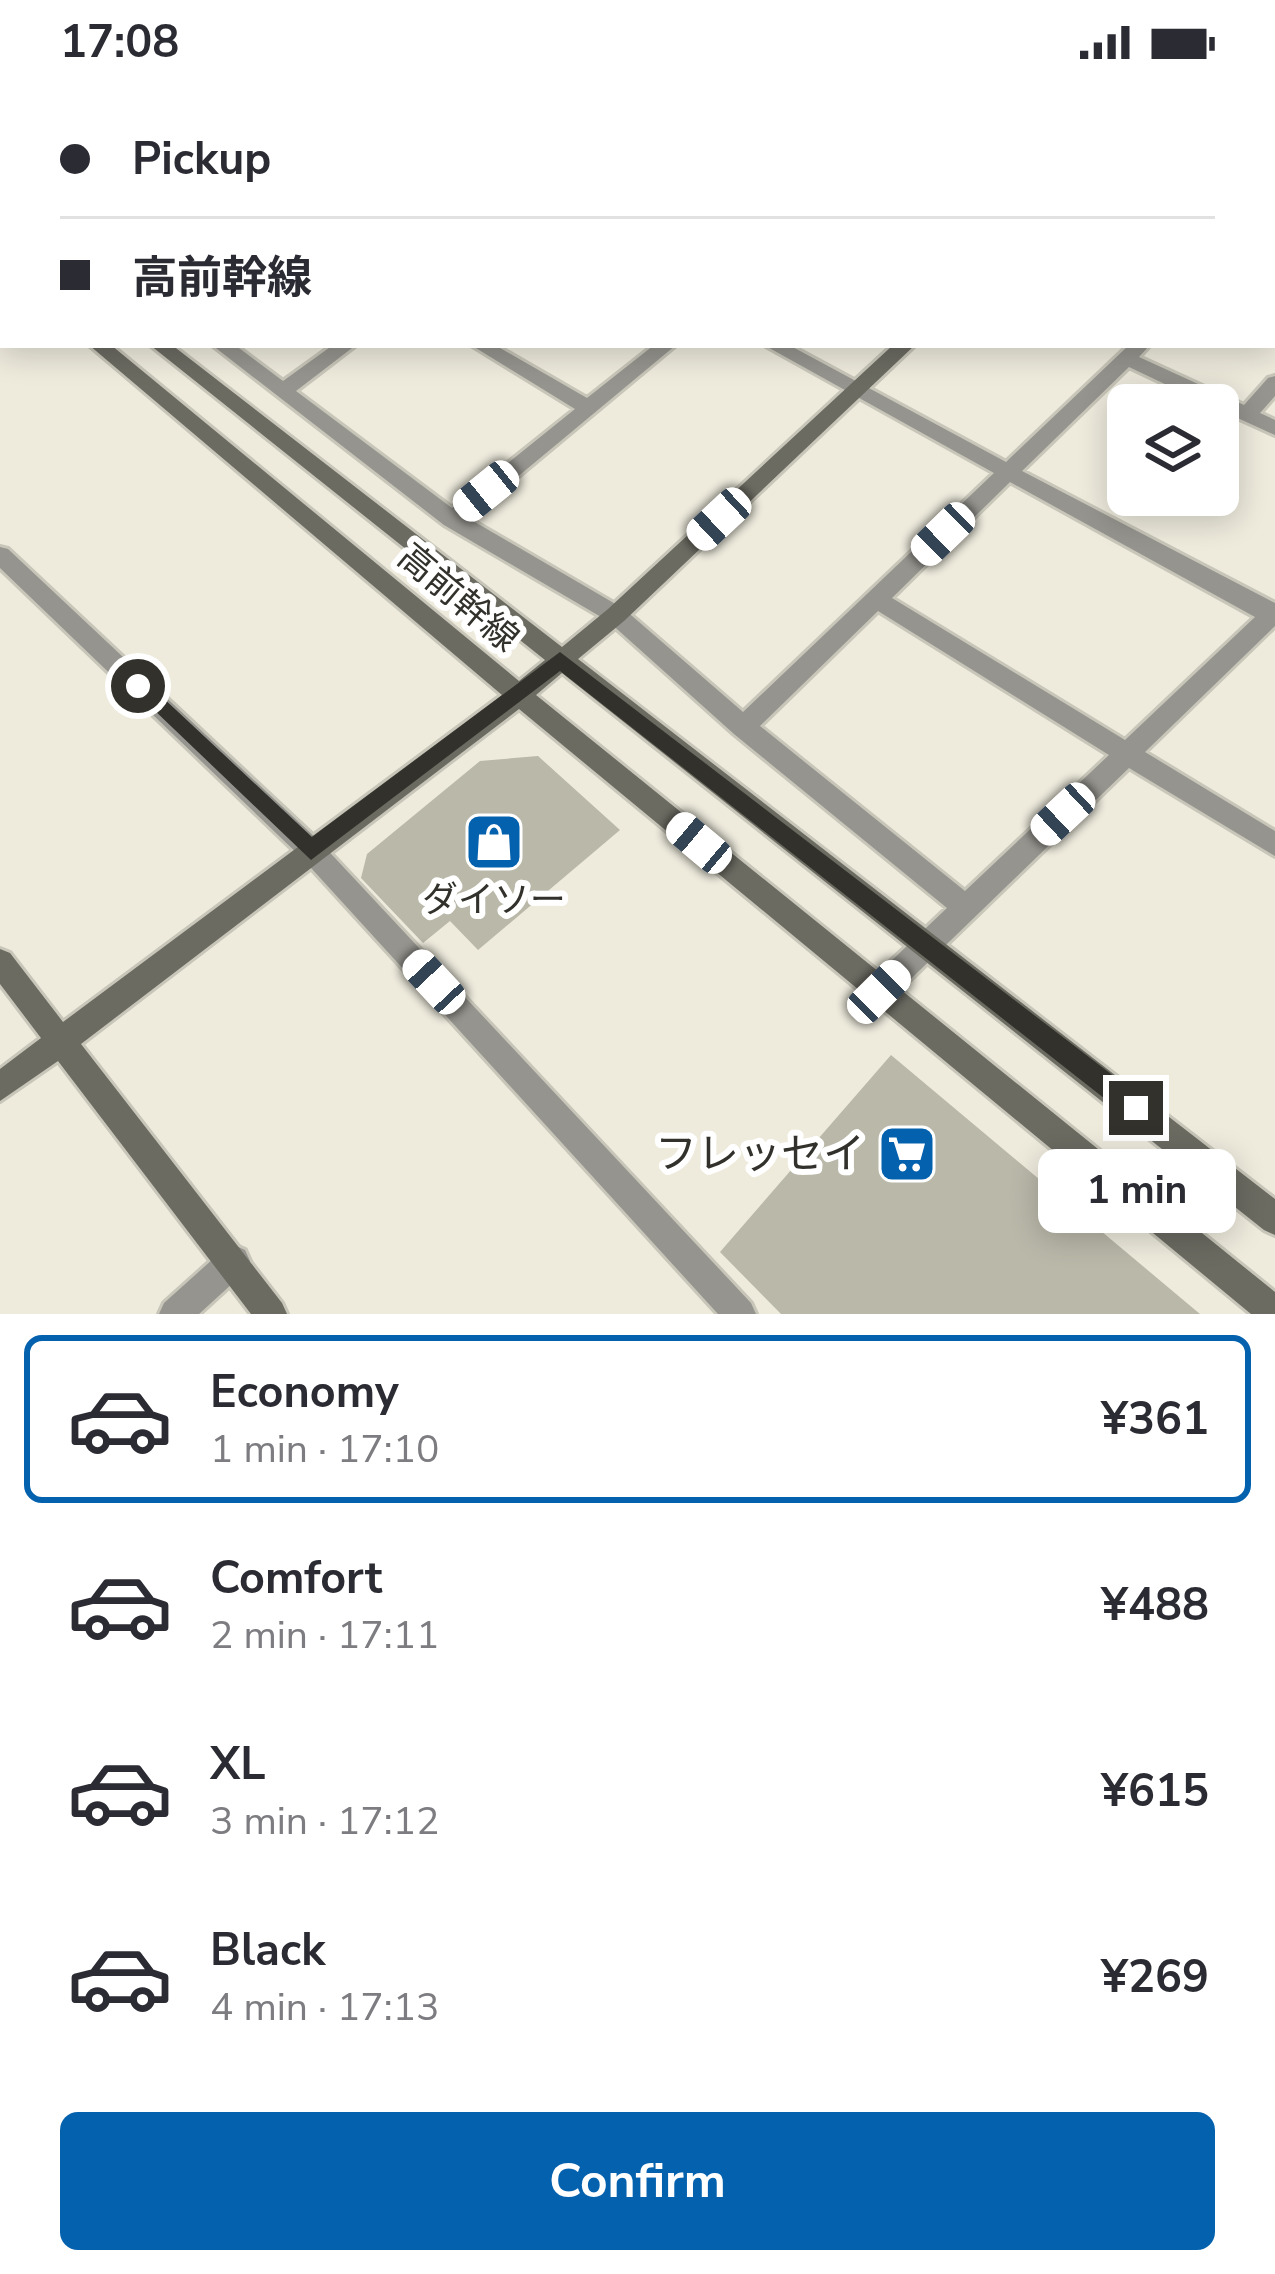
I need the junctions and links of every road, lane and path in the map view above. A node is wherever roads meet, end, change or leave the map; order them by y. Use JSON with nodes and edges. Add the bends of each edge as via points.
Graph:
{"nodes":[{"id":1,"x":103,"y":348,"type":"edge"},
{"id":2,"x":164,"y":348,"type":"edge"},
{"id":3,"x":226,"y":348,"type":"edge"},
{"id":4,"x":342,"y":348,"type":"edge"},
{"id":5,"x":486,"y":348,"type":"edge"},
{"id":6,"x":662,"y":348,"type":"edge"},
{"id":7,"x":780,"y":348,"type":"edge"},
{"id":8,"x":902,"y":348,"type":"edge"},
{"id":9,"x":1133,"y":352,"type":"edge"},
{"id":10,"x":1275,"y":383,"type":"edge"},
{"id":11,"x":284,"y":390,"type":"junction"},
{"id":12,"x":857,"y":390,"type":"junction"},
{"id":13,"x":587,"y":407,"type":"junction"},
{"id":14,"x":1248,"y":415,"type":"junction"},
{"id":15,"x":1275,"y":428,"type":"edge"},
{"id":16,"x":1010,"y":470,"type":"junction"},
{"id":17,"x":452,"y":519,"type":"junction"},
{"id":18,"x":0,"y":555,"type":"edge"},
{"id":19,"x":876,"y":599,"type":"junction"},
{"id":20,"x":616,"y":615,"type":"junction"},
{"id":21,"x":1274,"y":615,"type":"edge"},
{"id":22,"x":560,"y":660,"type":"junction"},
{"id":23,"x":519,"y":695,"type":"junction"},
{"id":24,"x":743,"y":728,"type":"junction"},
{"id":25,"x":1129,"y":754,"type":"junction"},
{"id":26,"x":1275,"y":845,"type":"edge"},
{"id":27,"x":311,"y":850,"type":"junction"},
{"id":28,"x":964,"y":906,"type":"junction"},
{"id":29,"x":928,"y":943,"type":"junction"},
{"id":30,"x":0,"y":962,"type":"edge"},
{"id":31,"x":879,"y":992,"type":"junction"},
{"id":32,"x":63,"y":1039,"type":"junction"},
{"id":33,"x":0,"y":1087,"type":"edge"},
{"id":34,"x":1275,"y":1219,"type":"edge"},
{"id":35,"x":233,"y":1262,"type":"junction"},
{"id":36,"x":1275,"y":1313,"type":"edge"},
{"id":37,"x":175,"y":1314,"type":"edge"},
{"id":38,"x":271,"y":1314,"type":"edge"},
{"id":39,"x":740,"y":1314,"type":"edge"}],
"edges":[{"from":1,"to":23,"type":"street","name":"高前幹線"},
{"from":2,"to":22,"type":"street","name":"高前幹線"},
{"from":3,"to":11,"type":"street"},
{"from":4,"to":11,"type":"street"},
{"from":5,"to":13,"type":"street"},
{"from":6,"to":13,"type":"street"},
{"from":7,"to":12,"type":"street"},
{"from":8,"to":12,"type":"street"},
{"from":9,"to":14,"type":"street"},
{"from":9,"to":16,"type":"street"},
{"from":10,"to":14,"type":"street"},
{"from":11,"to":17,"type":"street"},
{"from":12,"to":16,"type":"street"},
{"from":12,"to":20,"type":"street"},
{"from":13,"to":17,"type":"street"},
{"from":14,"to":15,"type":"street"},
{"from":16,"to":19,"type":"street"},
{"from":16,"to":21,"type":"street"},
{"from":17,"to":20,"type":"street"},
{"from":18,"to":27,"type":"street"},
{"from":19,"to":24,"type":"street"},
{"from":19,"to":25,"type":"street"},
{"from":20,"to":22,"type":"street"},
{"from":20,"to":24,"type":"street"},
{"from":21,"to":25,"type":"street"},
{"from":22,"to":23,"type":"street"},
{"from":22,"to":29,"type":"street","name":"高前幹線"},
{"from":23,"to":27,"type":"street"},
{"from":23,"to":31,"type":"street","name":"高前幹線"},
{"from":24,"to":28,"type":"street"},
{"from":25,"to":26,"type":"street"},
{"from":25,"to":28,"type":"street"},
{"from":27,"to":32,"type":"street"},
{"from":27,"to":39,"type":"street"},
{"from":28,"to":29,"type":"street"},
{"from":29,"to":31,"type":"street"},
{"from":29,"to":34,"type":"street","name":"高前幹線"},
{"from":30,"to":32,"type":"street"},
{"from":31,"to":36,"type":"street","name":"高前幹線"},
{"from":32,"to":33,"type":"street"},
{"from":32,"to":35,"type":"street"},
{"from":35,"to":37,"type":"street"},
{"from":35,"to":38,"type":"street"}]}
